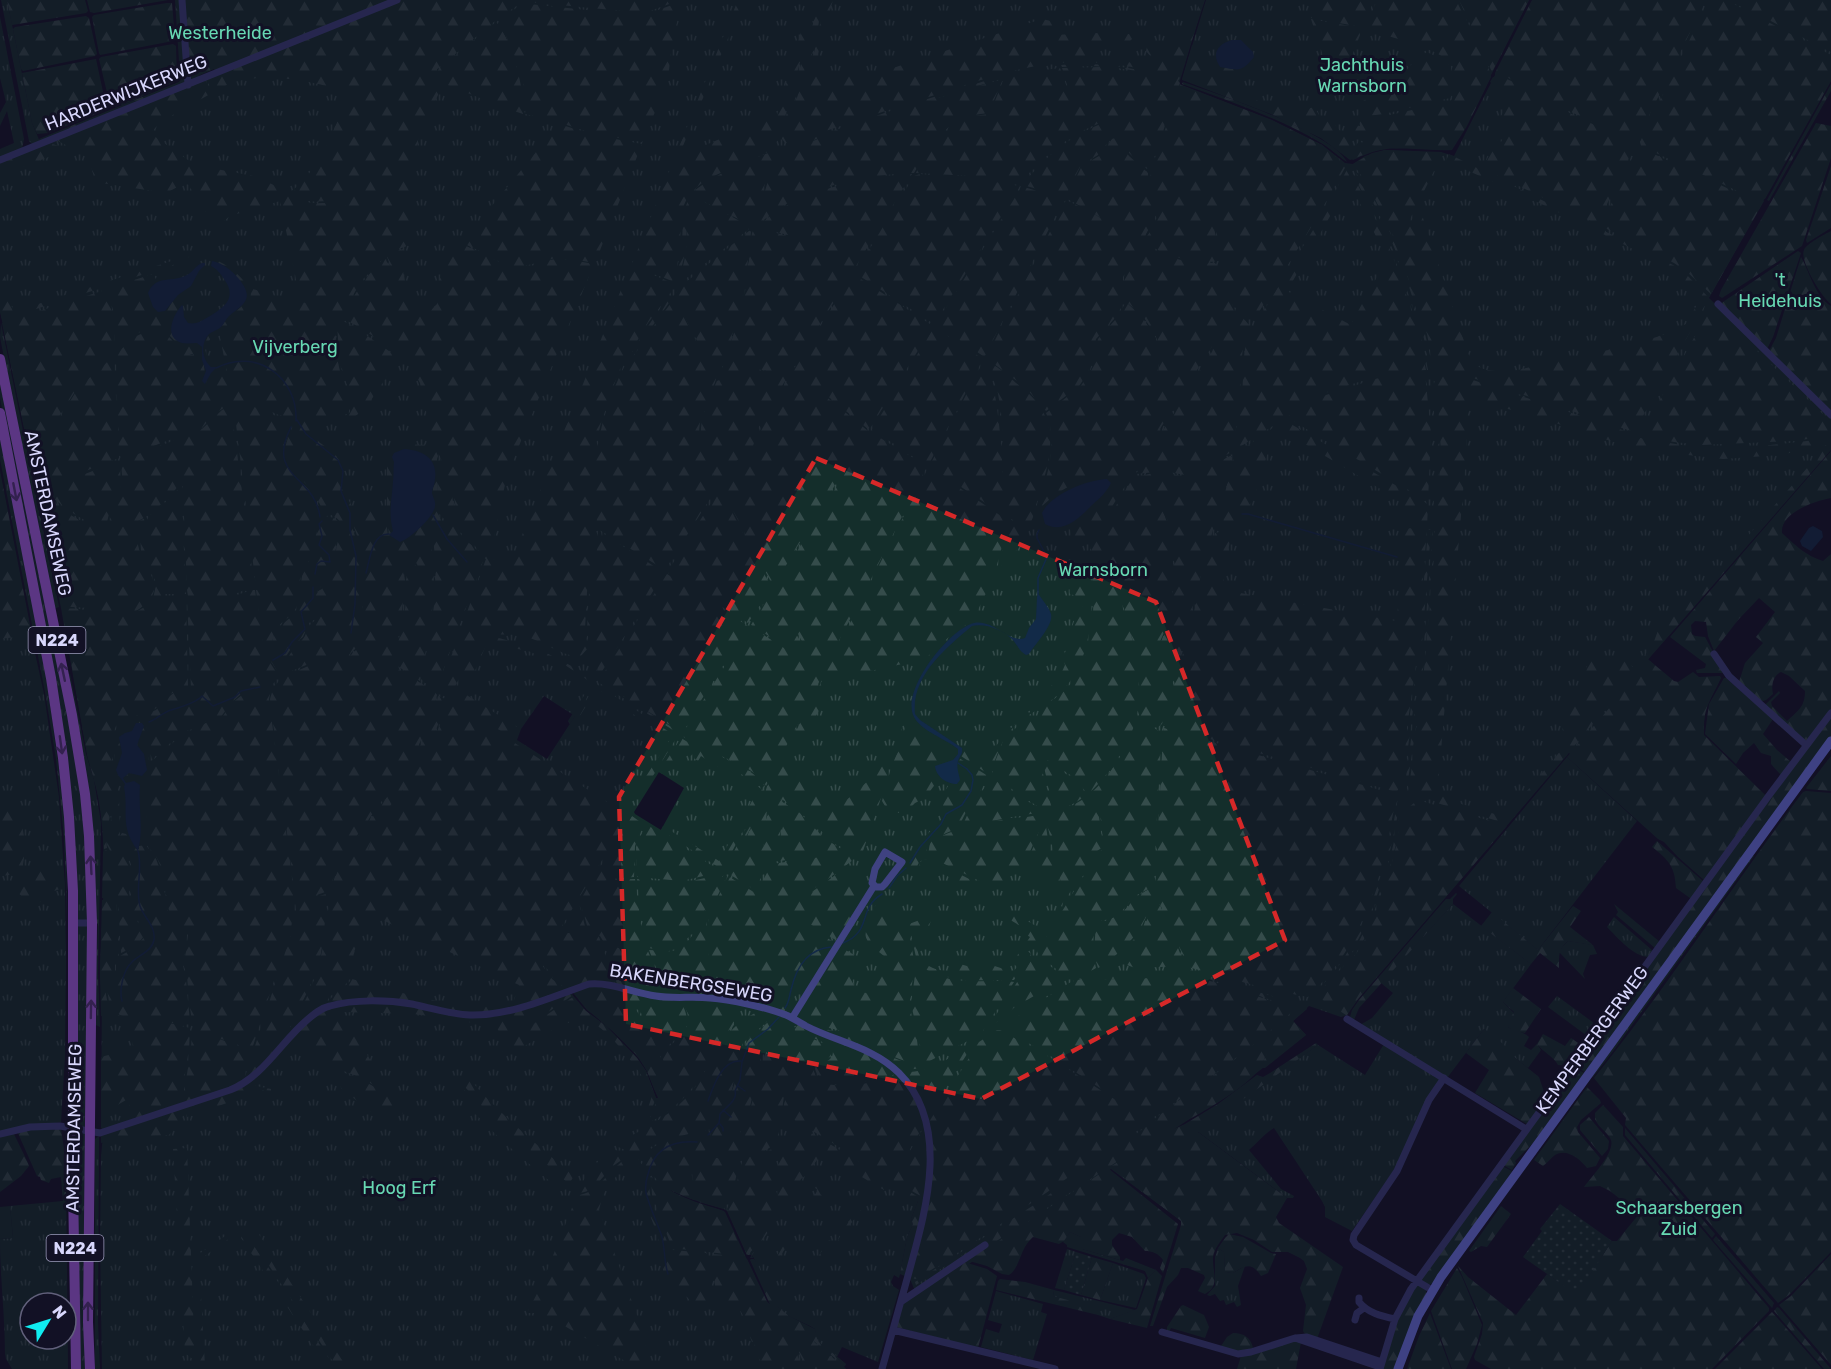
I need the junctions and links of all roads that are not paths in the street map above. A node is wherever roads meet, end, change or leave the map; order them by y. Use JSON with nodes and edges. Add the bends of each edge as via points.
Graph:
{"nodes":[{"id":1,"x":182,"y":0,"type":"edge"},
{"id":2,"x":397,"y":0,"type":"edge"},
{"id":3,"x":188,"y":85,"type":"junction"},
{"id":4,"x":0,"y":160,"type":"edge"},
{"id":5,"x":1718,"y":304,"type":"dead end"},
{"id":6,"x":0,"y":359,"type":"edge"},
{"id":7,"x":0,"y":414,"type":"edge"},
{"id":8,"x":1831,"y":415,"type":"edge"},
{"id":9,"x":1714,"y":654,"type":"dead end"},
{"id":10,"x":1831,"y":713,"type":"edge"},
{"id":11,"x":1831,"y":741,"type":"edge"},
{"id":12,"x":1806,"y":745,"type":"junction"},
{"id":13,"x":874,"y":886,"type":"junction"},
{"id":14,"x":74,"y":923,"type":"junction"},
{"id":15,"x":92,"y":923,"type":"junction"},
{"id":16,"x":792,"y":1018,"type":"junction"},
{"id":17,"x":1347,"y":1019,"type":"dead end"},
{"id":18,"x":1444,"y":1078,"type":"junction"},
{"id":19,"x":73,"y":1128,"type":"junction"},
{"id":20,"x":1526,"y":1129,"type":"junction"},
{"id":21,"x":90,"y":1130,"type":"junction"},
{"id":22,"x":0,"y":1134,"type":"edge"},
{"id":23,"x":985,"y":1245,"type":"dead end"},
{"id":24,"x":907,"y":1281,"type":"junction"},
{"id":25,"x":1417,"y":1281,"type":"junction"},
{"id":26,"x":1432,"y":1290,"type":"junction"},
{"id":27,"x":916,"y":1292,"type":"junction"},
{"id":28,"x":1359,"y":1298,"type":"dead end"},
{"id":29,"x":902,"y":1302,"type":"junction"},
{"id":30,"x":1364,"y":1308,"type":"junction"},
{"id":31,"x":1395,"y":1319,"type":"junction"},
{"id":32,"x":1355,"y":1320,"type":"dead end"},
{"id":33,"x":893,"y":1330,"type":"junction"},
{"id":34,"x":1162,"y":1332,"type":"dead end"},
{"id":35,"x":1381,"y":1366,"type":"edge"},
{"id":36,"x":76,"y":1369,"type":"edge"},
{"id":37,"x":90,"y":1369,"type":"edge"},
{"id":38,"x":882,"y":1369,"type":"edge"},
{"id":39,"x":1055,"y":1369,"type":"edge"},
{"id":40,"x":1398,"y":1369,"type":"edge"}],
"edges":[{"from":1,"to":3,"type":"street"},
{"from":2,"to":3,"type":"street","name":"HARDERWIJKERWEG"},
{"from":3,"to":4,"type":"street","name":"HARDERWIJKERWEG"},
{"from":5,"to":8,"type":"street"},
{"from":15,"to":6,"type":"main road","name":"AMSTERDAMSEWEG","number":"N224","one_way":true,"via":[[89,836],[79,755]]},
{"from":7,"to":14,"type":"main road","name":"AMSTERDAMSEWEG","number":"N224","one_way":true,"via":[[57,715],[69,818]]},
{"from":9,"to":12,"type":"street","via":[[1729,676]]},
{"from":10,"to":12,"type":"street","name":"KEMPERBERGERWEG"},
{"from":11,"to":26,"type":"main road","name":"KEMPERBERGERWEG"},
{"from":12,"to":20,"type":"street","name":"KEMPERBERGERWEG"},
{"from":13,"to":13,"type":"street","name":"BAKENBERGSEWEG","via":[[882,887],[902,862],[885,852],[873,877]]},
{"from":13,"to":16,"type":"street","name":"BAKENBERGSEWEG"},
{"from":14,"to":15,"type":"street"},
{"from":14,"to":19,"type":"main road","name":"AMSTERDAMSEWEG","number":"N224"},
{"from":21,"to":15,"type":"main road","name":"AMSTERDAMSEWEG","number":"N224","one_way":true},
{"from":16,"to":21,"type":"street","name":"BAKENBERGSEWEG","via":[[724,1000],[657,996],[601,983],[489,1015],[391,1002],[338,1004],[322,1009],[296,1029],[244,1084],[103,1133]]},
{"from":16,"to":24,"type":"street","name":"BAKENBERGSEWEG","via":[[877,1056],[899,1073],[917,1096],[926,1122],[930,1173]]},
{"from":17,"to":18,"type":"street"},
{"from":18,"to":20,"type":"street","name":"KEMPERBERGERWEG"},
{"from":18,"to":25,"type":"street","via":[[1429,1100],[1397,1171],[1353,1237],[1356,1245]]},
{"from":19,"to":21,"type":"street","name":"BAKENBERGSEWEG"},
{"from":19,"to":22,"type":"street","name":"BAKENBERGSEWEG","via":[[30,1127]]},
{"from":19,"to":36,"type":"main road","name":"AMSTERDAMSEWEG","number":"N224"},
{"from":20,"to":25,"type":"street","name":"KEMPERBERGERWEG"},
{"from":37,"to":21,"type":"main road","name":"AMSTERDAMSEWEG","number":"N224","one_way":true},
{"from":23,"to":27,"type":"street"},
{"from":24,"to":27,"type":"street"},
{"from":24,"to":29,"type":"street","name":"BAKENBERGSEWEG"},
{"from":25,"to":26,"type":"street"},
{"from":25,"to":31,"type":"street","name":"KEMPERBERGERWEG"},
{"from":26,"to":40,"type":"main road","name":"KEMPERBERGERWEG"},
{"from":27,"to":29,"type":"street"},
{"from":28,"to":30,"type":"street"},
{"from":29,"to":33,"type":"street","name":"BAKENBERGSEWEG"},
{"from":30,"to":31,"type":"street"},
{"from":30,"to":32,"type":"street"},
{"from":31,"to":35,"type":"street","name":"KEMPERBERGERWEG"},
{"from":33,"to":38,"type":"street","name":"BAKENBERGSEWEG"},
{"from":33,"to":39,"type":"street"},
{"from":34,"to":35,"type":"street","name":"KEMPERBERGERWEG","via":[[1238,1354],[1298,1338]]}]}
